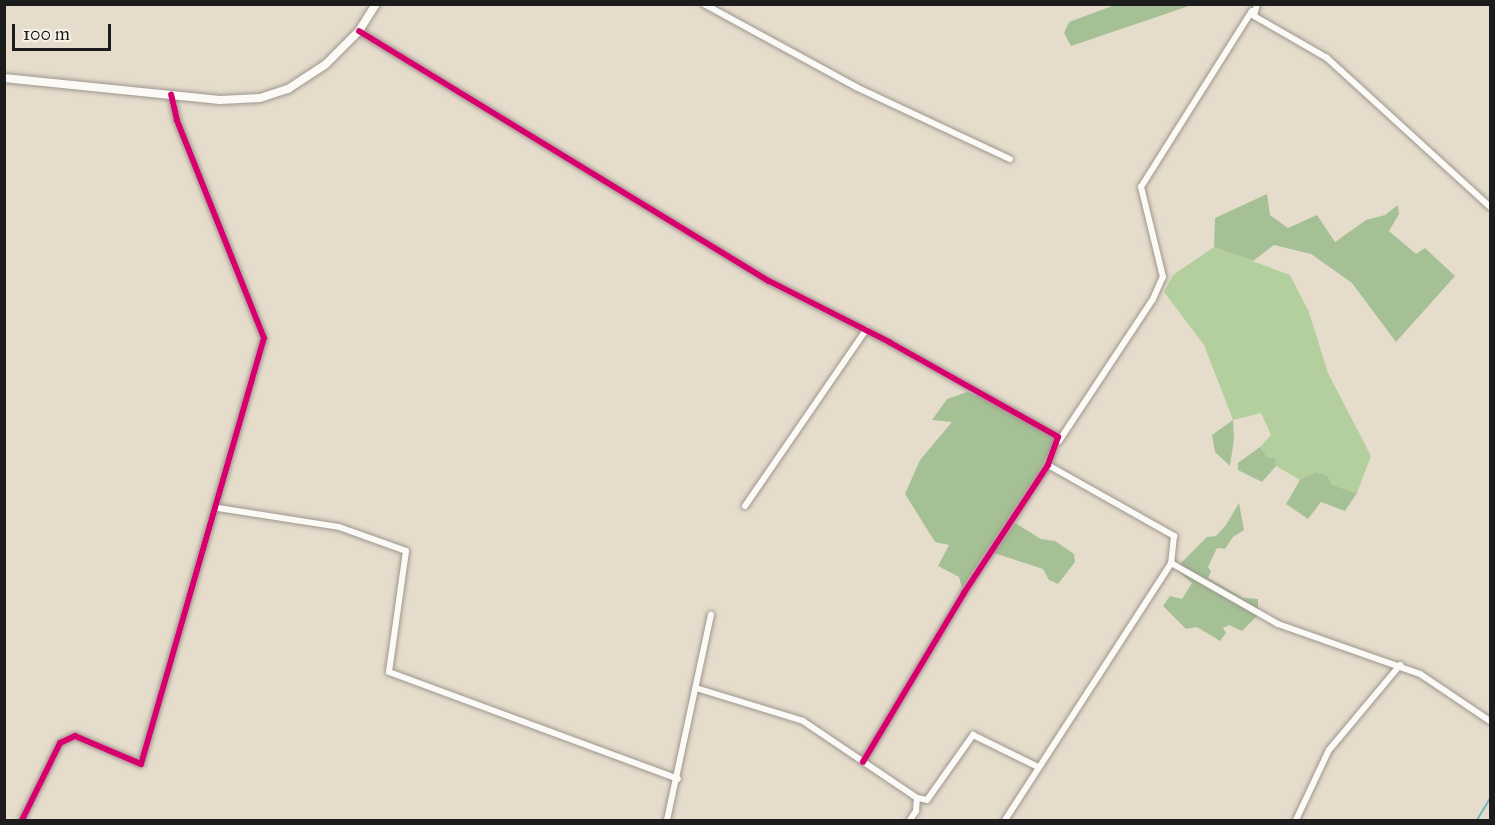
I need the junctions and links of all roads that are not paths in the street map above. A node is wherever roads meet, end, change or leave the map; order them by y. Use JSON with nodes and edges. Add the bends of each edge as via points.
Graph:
{"nodes":[{"id":1,"x":376,"y":4,"type":"edge"},
{"id":2,"x":704,"y":4,"type":"edge"},
{"id":3,"x":1257,"y":4,"type":"edge"},
{"id":4,"x":1252,"y":12,"type":"junction"},
{"id":5,"x":359,"y":31,"type":"junction"},
{"id":6,"x":4,"y":78,"type":"edge"},
{"id":7,"x":171,"y":95,"type":"junction"},
{"id":8,"x":1010,"y":159,"type":"dead end"},
{"id":9,"x":1491,"y":207,"type":"edge"},
{"id":10,"x":866,"y":330,"type":"junction"},
{"id":11,"x":1059,"y":441,"type":"junction"},
{"id":12,"x":1048,"y":465,"type":"junction"},
{"id":13,"x":745,"y":506,"type":"dead end"},
{"id":14,"x":218,"y":508,"type":"junction"},
{"id":15,"x":1171,"y":562,"type":"junction"},
{"id":16,"x":711,"y":615,"type":"dead end"},
{"id":17,"x":1400,"y":665,"type":"junction"},
{"id":18,"x":696,"y":688,"type":"junction"},
{"id":19,"x":1491,"y":721,"type":"edge"},
{"id":20,"x":863,"y":762,"type":"junction"},
{"id":21,"x":1038,"y":767,"type":"junction"},
{"id":22,"x":678,"y":779,"type":"junction"},
{"id":23,"x":917,"y":798,"type":"junction"},
{"id":24,"x":22,"y":820,"type":"edge"},
{"id":25,"x":667,"y":820,"type":"edge"},
{"id":26,"x":910,"y":820,"type":"edge"},
{"id":27,"x":1005,"y":820,"type":"edge"},
{"id":28,"x":1296,"y":820,"type":"edge"}],
"edges":[{"from":1,"to":5,"type":"street"},
{"from":2,"to":8,"type":"street","via":[[856,87]]},
{"from":3,"to":4,"type":"street"},
{"from":4,"to":9,"type":"street","via":[[1326,58]]},
{"from":4,"to":11,"type":"street","via":[[1141,187],[1163,277],[1154,299]]},
{"from":5,"to":7,"type":"street","via":[[326,64],[273,95],[239,101]]},
{"from":5,"to":10,"type":"street","via":[[769,281]]},
{"from":6,"to":7,"type":"street"},
{"from":7,"to":14,"type":"street","via":[[177,120],[264,338]]},
{"from":10,"to":11,"type":"street","via":[[1055,434]]},
{"from":10,"to":13,"type":"street"},
{"from":11,"to":12,"type":"street"},
{"from":12,"to":15,"type":"street","via":[[1174,536]]},
{"from":12,"to":20,"type":"street","via":[[964,593]]},
{"from":14,"to":22,"type":"street","via":[[339,527],[406,551],[389,672]]},
{"from":14,"to":24,"type":"street","via":[[141,764],[75,736],[60,743]]},
{"from":15,"to":17,"type":"street","via":[[1278,624]]},
{"from":15,"to":21,"type":"street"},
{"from":16,"to":18,"type":"street"},
{"from":17,"to":19,"type":"street","via":[[1440,685]]},
{"from":17,"to":28,"type":"street","via":[[1329,750]]},
{"from":18,"to":20,"type":"street","via":[[803,721]]},
{"from":18,"to":22,"type":"street"},
{"from":20,"to":23,"type":"street"},
{"from":21,"to":23,"type":"street","via":[[973,735],[927,800]]},
{"from":21,"to":27,"type":"street"},
{"from":22,"to":25,"type":"street"},
{"from":23,"to":26,"type":"street"}]}
